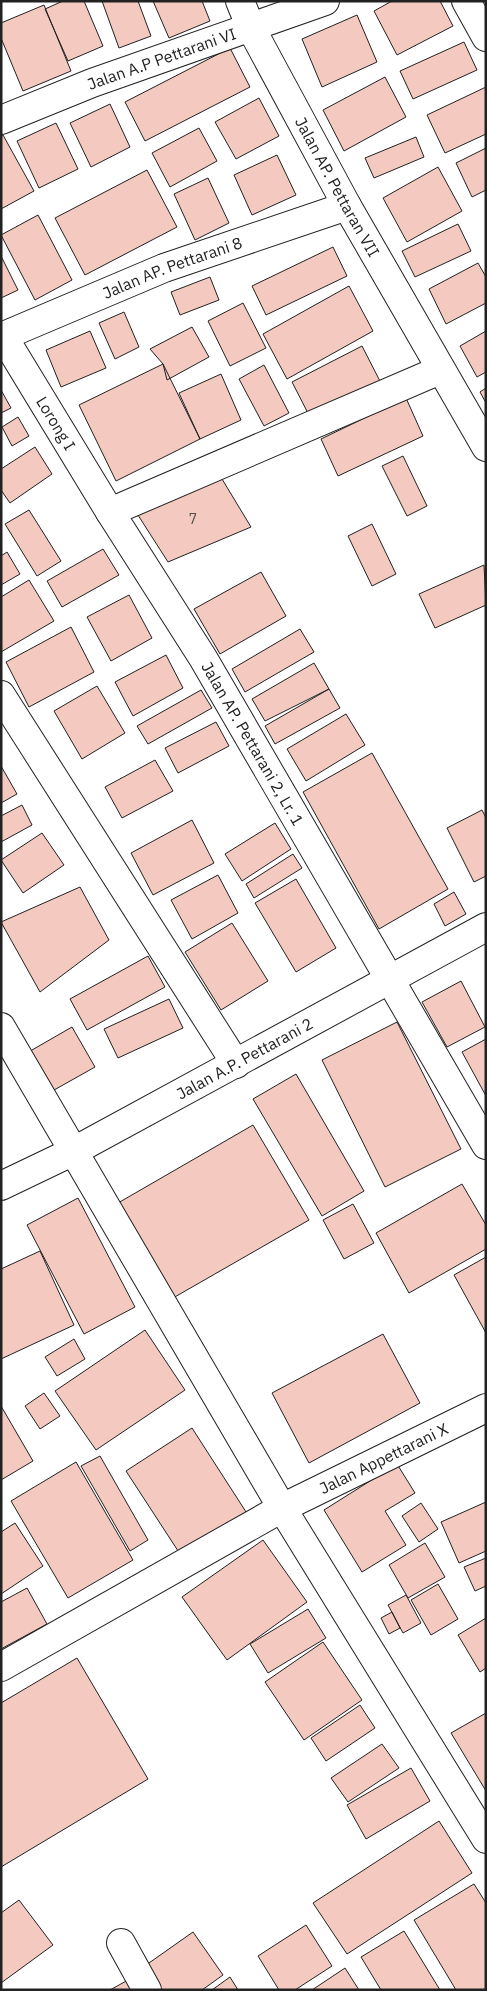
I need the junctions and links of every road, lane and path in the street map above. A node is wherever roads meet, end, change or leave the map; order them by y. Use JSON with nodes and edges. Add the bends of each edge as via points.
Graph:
{"nodes":[{"id":1,"x":240,"y":1,"type":"edge"},
{"id":2,"x":325,"y":1,"type":"edge"},
{"id":3,"x":466,"y":1,"type":"edge"},
{"id":4,"x":251,"y":28,"type":"junction"},
{"id":5,"x":486,"y":37,"type":"edge"},
{"id":6,"x":1,"y":120,"type":"edge"},
{"id":7,"x":347,"y":206,"type":"junction"},
{"id":8,"x":2,"y":336,"type":"edge"},
{"id":9,"x":440,"y":370,"type":"junction"},
{"id":10,"x":486,"y":447,"type":"edge"},
{"id":11,"x":110,"y":512,"type":"junction"},
{"id":12,"x":1,"y":695,"type":"edge"},
{"id":13,"x":486,"y":927,"type":"edge"},
{"id":14,"x":390,"y":978,"type":"junction"},
{"id":15,"x":1,"y":1027,"type":"edge"},
{"id":16,"x":236,"y":1064,"type":"junction"},
{"id":17,"x":486,"y":1144,"type":"edge"},
{"id":18,"x":74,"y":1151,"type":"junction"},
{"id":19,"x":1,"y":1186,"type":"edge"},
{"id":20,"x":486,"y":1408,"type":"edge"},
{"id":21,"x":282,"y":1508,"type":"junction"},
{"id":22,"x":1,"y":1667,"type":"edge"},
{"id":23,"x":486,"y":1839,"type":"edge"},
{"id":24,"x":121,"y":1943,"type":"dead end"},
{"id":25,"x":147,"y":1990,"type":"edge"}],
"edges":[{"from":1,"to":4,"type":"street","name":"Jalan AP. Pettaran VII"},
{"from":2,"to":4,"type":"street","name":"Jalan A.P Pettarani VI"},
{"from":3,"to":5,"type":"street"},
{"from":4,"to":6,"type":"street","name":"Jalan A.P Pettarani VI","via":[[92,83]]},
{"from":4,"to":7,"type":"street","name":"Jalan AP. Pettaran VII"},
{"from":7,"to":8,"type":"street","name":"Jalan AP. Pettarani 8","via":[[164,268]]},
{"from":7,"to":9,"type":"street","name":"Jalan AP. Pettaran VII"},
{"from":8,"to":11,"type":"street","name":"Lorong I"},
{"from":9,"to":10,"type":"street","name":"Jalan AP. Pettaran VII"},
{"from":9,"to":11,"type":"street"},
{"from":11,"to":14,"type":"street","name":"Jalan AP. Pettarani 2, Lr. 1","via":[[203,658]]},
{"from":12,"to":16,"type":"street"},
{"from":13,"to":14,"type":"street","name":"Jalan A.P. Pettarani 2"},
{"from":14,"to":16,"type":"street","name":"Jalan A.P. Pettarani 2"},
{"from":14,"to":17,"type":"street","name":"Jalan AP. Pettarani 2, Lr. 1"},
{"from":15,"to":18,"type":"street"},
{"from":16,"to":18,"type":"street","name":"Jalan A.P. Pettarani 2"},
{"from":18,"to":19,"type":"street","name":"Jalan A.P. Pettarani 2"},
{"from":18,"to":21,"type":"street"},
{"from":20,"to":21,"type":"street","name":"Jalan Appettarani X"},
{"from":21,"to":22,"type":"street","name":"Jalan Appettarani X"},
{"from":21,"to":23,"type":"street"},
{"from":24,"to":25,"type":"street"}]}
